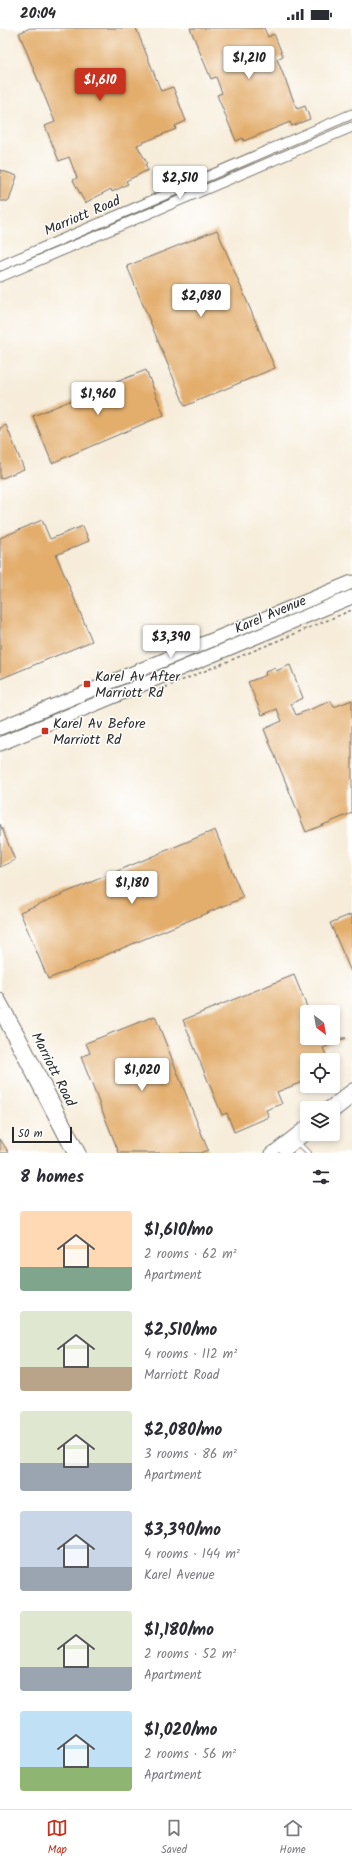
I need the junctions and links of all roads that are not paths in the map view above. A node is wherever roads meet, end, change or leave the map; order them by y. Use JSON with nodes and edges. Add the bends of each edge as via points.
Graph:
{"nodes":[{"id":1,"x":352,"y":114,"type":"edge"},
{"id":2,"x":352,"y":126,"type":"edge"},
{"id":3,"x":0,"y":266,"type":"edge"},
{"id":4,"x":0,"y":277,"type":"edge"},
{"id":5,"x":352,"y":582,"type":"edge"},
{"id":6,"x":352,"y":597,"type":"edge"},
{"id":7,"x":0,"y":728,"type":"edge"},
{"id":8,"x":0,"y":744,"type":"edge"},
{"id":9,"x":0,"y":998,"type":"edge"},
{"id":10,"x":0,"y":1014,"type":"edge"},
{"id":11,"x":352,"y":1088,"type":"edge"},
{"id":12,"x":352,"y":1098,"type":"edge"},
{"id":13,"x":335,"y":1101,"type":"edge"},
{"id":14,"x":340,"y":1108,"type":"edge"},
{"id":15,"x":300,"y":1129,"type":"edge"},
{"id":16,"x":300,"y":1140,"type":"edge"},
{"id":17,"x":297,"y":1142,"type":"junction"},
{"id":18,"x":72,"y":1153,"type":"edge"},
{"id":19,"x":81,"y":1153,"type":"edge"},
{"id":20,"x":270,"y":1153,"type":"edge"},
{"id":21,"x":284,"y":1153,"type":"edge"},
{"id":22,"x":308,"y":1153,"type":"edge"}],
"edges":[{"from":1,"to":3,"type":"street","name":"Marriott Road"},
{"from":2,"to":4,"type":"street","name":"Marriott Road"},
{"from":5,"to":7,"type":"main road","name":"Karel Avenue"},
{"from":6,"to":8,"type":"main road","name":"Karel Avenue"},
{"from":9,"to":19,"type":"street","name":"Marriott Road"},
{"from":10,"to":18,"type":"street","name":"Marriott Road"},
{"from":11,"to":13,"type":"street"},
{"from":12,"to":14,"type":"street"},
{"from":15,"to":20,"type":"street"},
{"from":16,"to":17,"type":"street"},
{"from":17,"to":21,"type":"street"},
{"from":17,"to":22,"type":"lane"}]}
